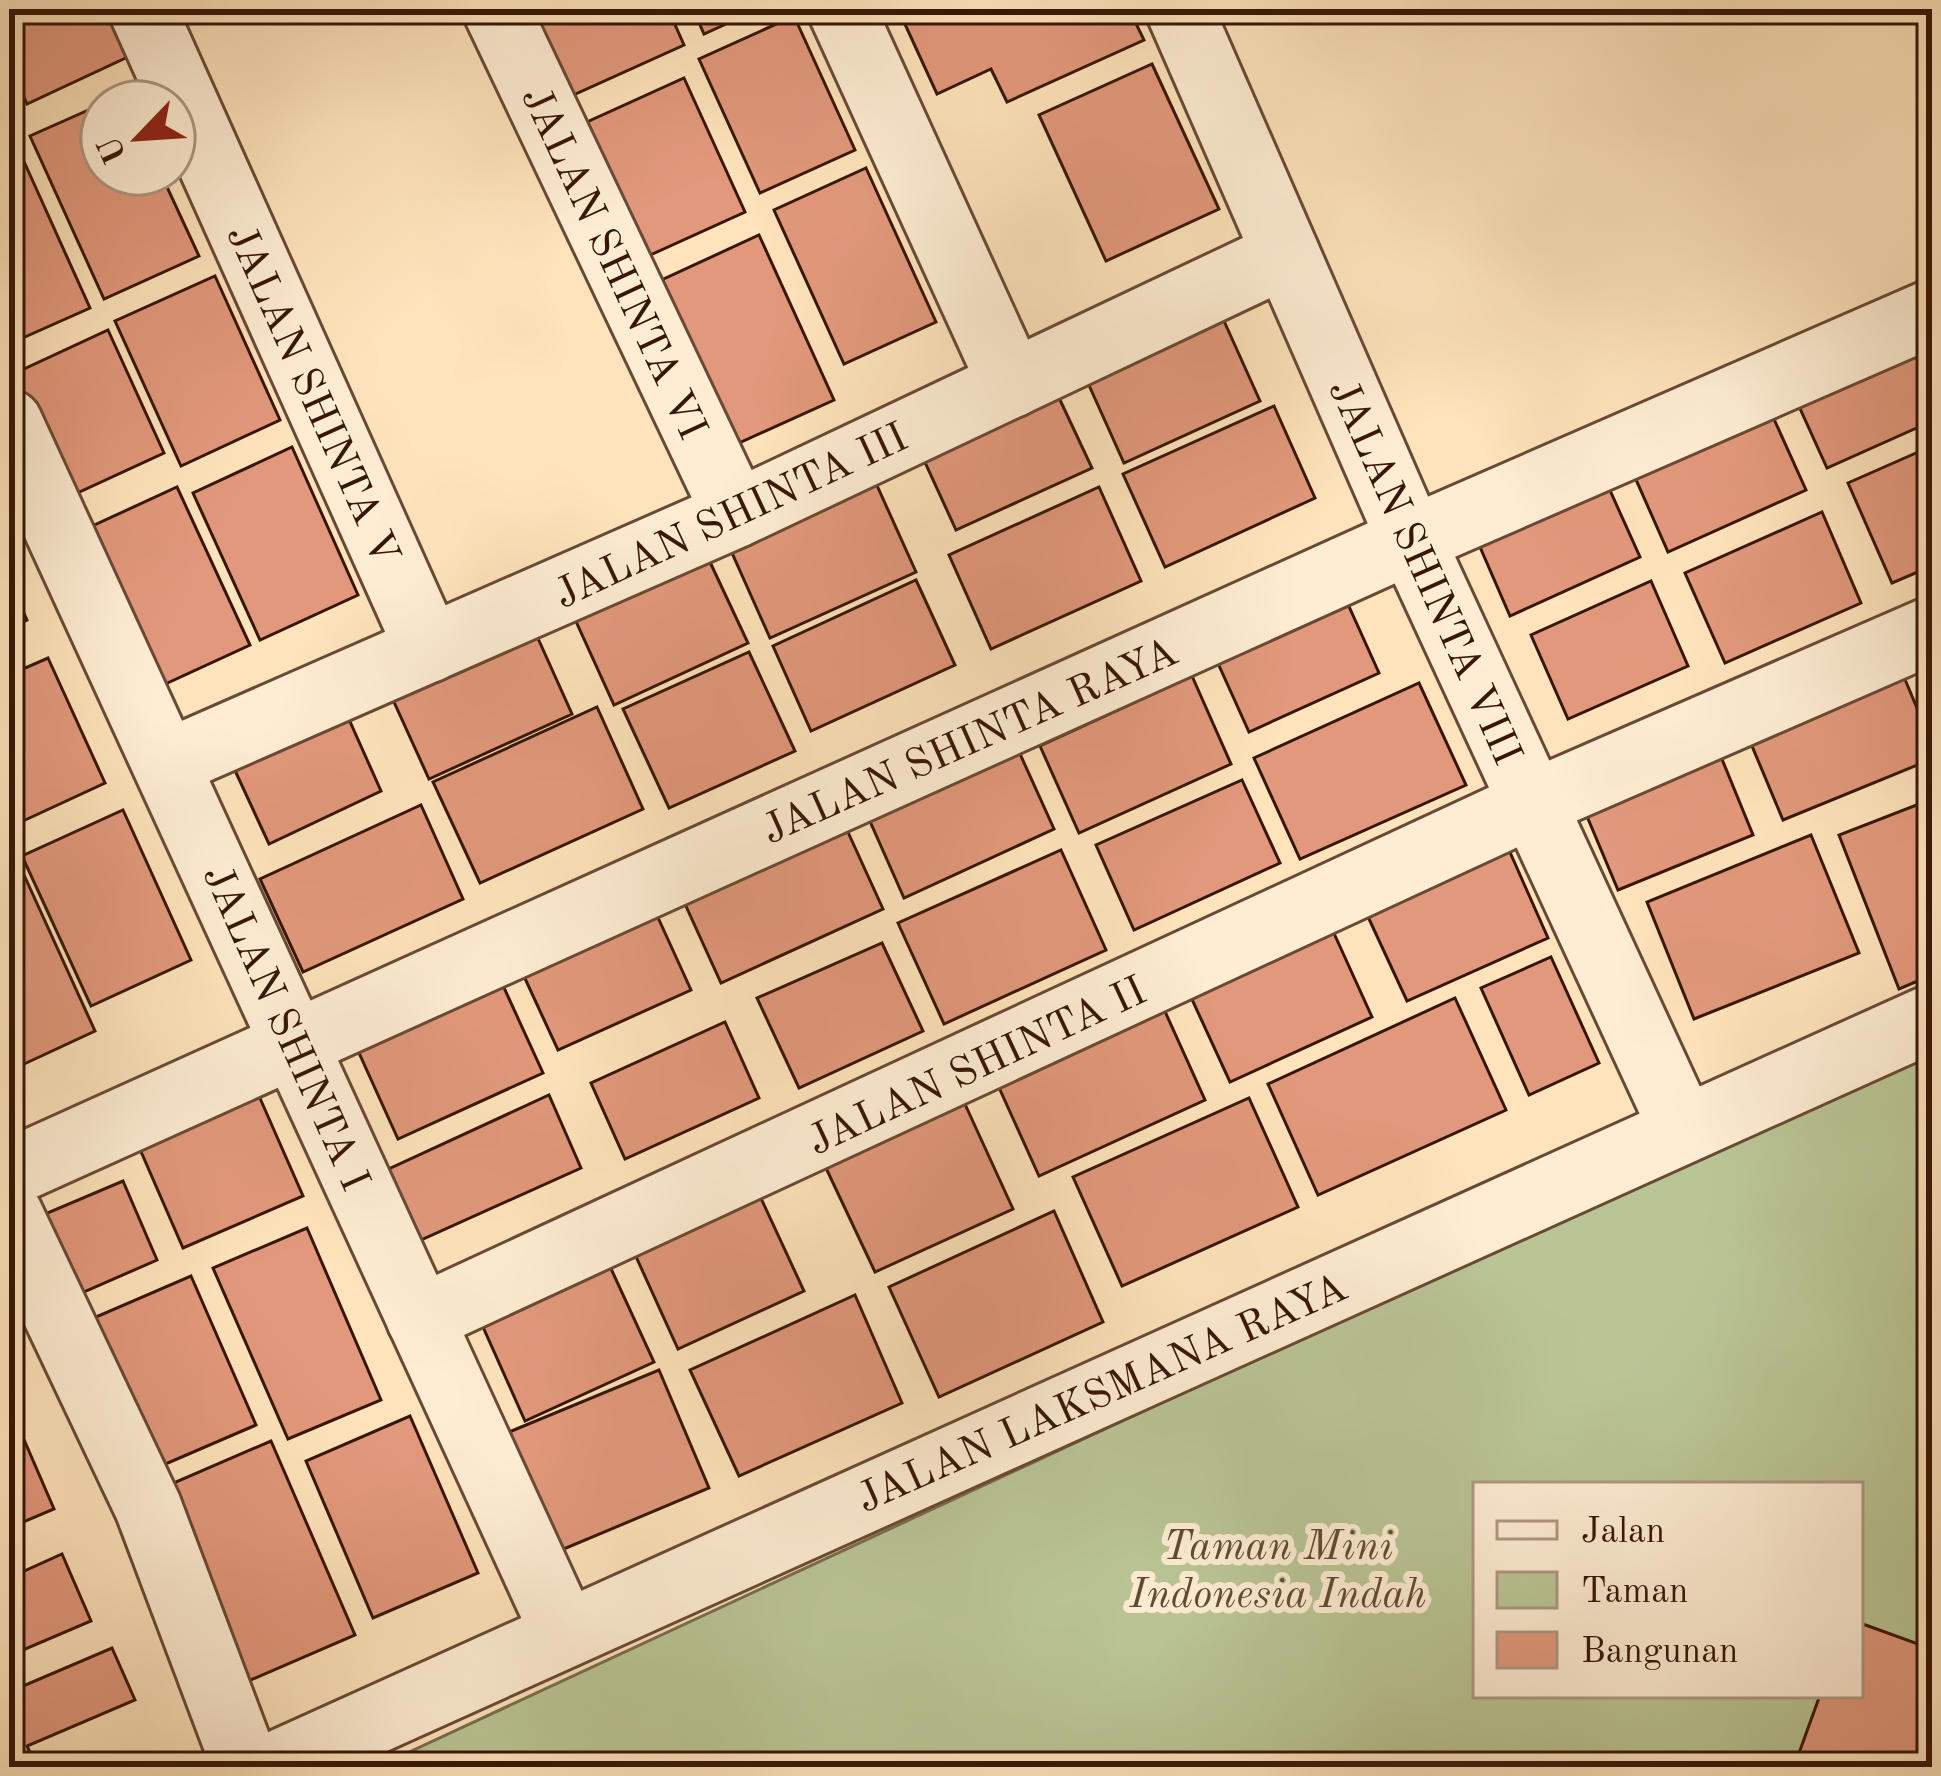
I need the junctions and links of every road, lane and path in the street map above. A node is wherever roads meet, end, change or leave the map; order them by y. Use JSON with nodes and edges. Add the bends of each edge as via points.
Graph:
{"nodes":[{"id":1,"x":142,"y":9,"type":"edge"},
{"id":2,"x":496,"y":9,"type":"edge"},
{"id":3,"x":841,"y":9,"type":"edge"},
{"id":4,"x":1196,"y":14,"type":"edge"},
{"id":5,"x":1286,"y":254,"type":"junction"},
{"id":6,"x":1932,"y":313,"type":"edge"},
{"id":7,"x":1012,"y":384,"type":"junction"},
{"id":8,"x":9,"y":422,"type":"edge"},
{"id":9,"x":736,"y":514,"type":"junction"},
{"id":10,"x":1411,"y":540,"type":"junction"},
{"id":11,"x":1932,"y":630,"type":"edge"},
{"id":12,"x":429,"y":649,"type":"junction"},
{"id":13,"x":168,"y":763,"type":"junction"},
{"id":14,"x":1532,"y":805,"type":"junction"},
{"id":15,"x":1932,"y":1018,"type":"edge"},
{"id":16,"x":296,"y":1041,"type":"junction"},
{"id":17,"x":1683,"y":1129,"type":"junction"},
{"id":18,"x":9,"y":1173,"type":"edge"},
{"id":19,"x":9,"y":1214,"type":"edge"},
{"id":20,"x":420,"y":1319,"type":"junction"},
{"id":21,"x":565,"y":1634,"type":"junction"},
{"id":22,"x":246,"y":1767,"type":"edge"},
{"id":23,"x":272,"y":1767,"type":"edge"}],
"edges":[{"from":1,"to":12,"type":"street","name":"JALAN SHINTA V"},
{"from":2,"to":9,"type":"street","name":"JALAN SHINTA VI"},
{"from":3,"to":7,"type":"street"},
{"from":4,"to":5,"type":"street","name":"JALAN SHINTA VIII"},
{"from":5,"to":7,"type":"street","name":"JALAN SHINTA III"},
{"from":5,"to":10,"type":"street","name":"JALAN SHINTA VIII"},
{"from":6,"to":10,"type":"street","name":"JALAN SHINTA RAYA"},
{"from":7,"to":9,"type":"street","name":"JALAN SHINTA III"},
{"from":8,"to":13,"type":"street","name":"JALAN SHINTA I"},
{"from":9,"to":12,"type":"street","name":"JALAN SHINTA III"},
{"from":10,"to":14,"type":"street","name":"JALAN SHINTA VIII"},
{"from":10,"to":16,"type":"street","name":"JALAN SHINTA RAYA"},
{"from":11,"to":14,"type":"street","name":"JALAN SHINTA II"},
{"from":12,"to":13,"type":"street","name":"JALAN SHINTA III"},
{"from":13,"to":16,"type":"street","name":"JALAN SHINTA I"},
{"from":14,"to":17,"type":"street","name":"JALAN SHINTA VIII"},
{"from":14,"to":20,"type":"street","name":"JALAN SHINTA II"},
{"from":15,"to":17,"type":"street","name":"JALAN LAKSMANA RAYA"},
{"from":16,"to":18,"type":"street","name":"JALAN SHINTA RAYA"},
{"from":16,"to":20,"type":"street","name":"JALAN SHINTA I"},
{"from":17,"to":21,"type":"street","name":"JALAN LAKSMANA RAYA"},
{"from":19,"to":22,"type":"street","via":[[148,1507]]},
{"from":20,"to":21,"type":"street","name":"JALAN SHINTA I"},
{"from":21,"to":23,"type":"street","name":"JALAN LAKSMANA RAYA"}]}
